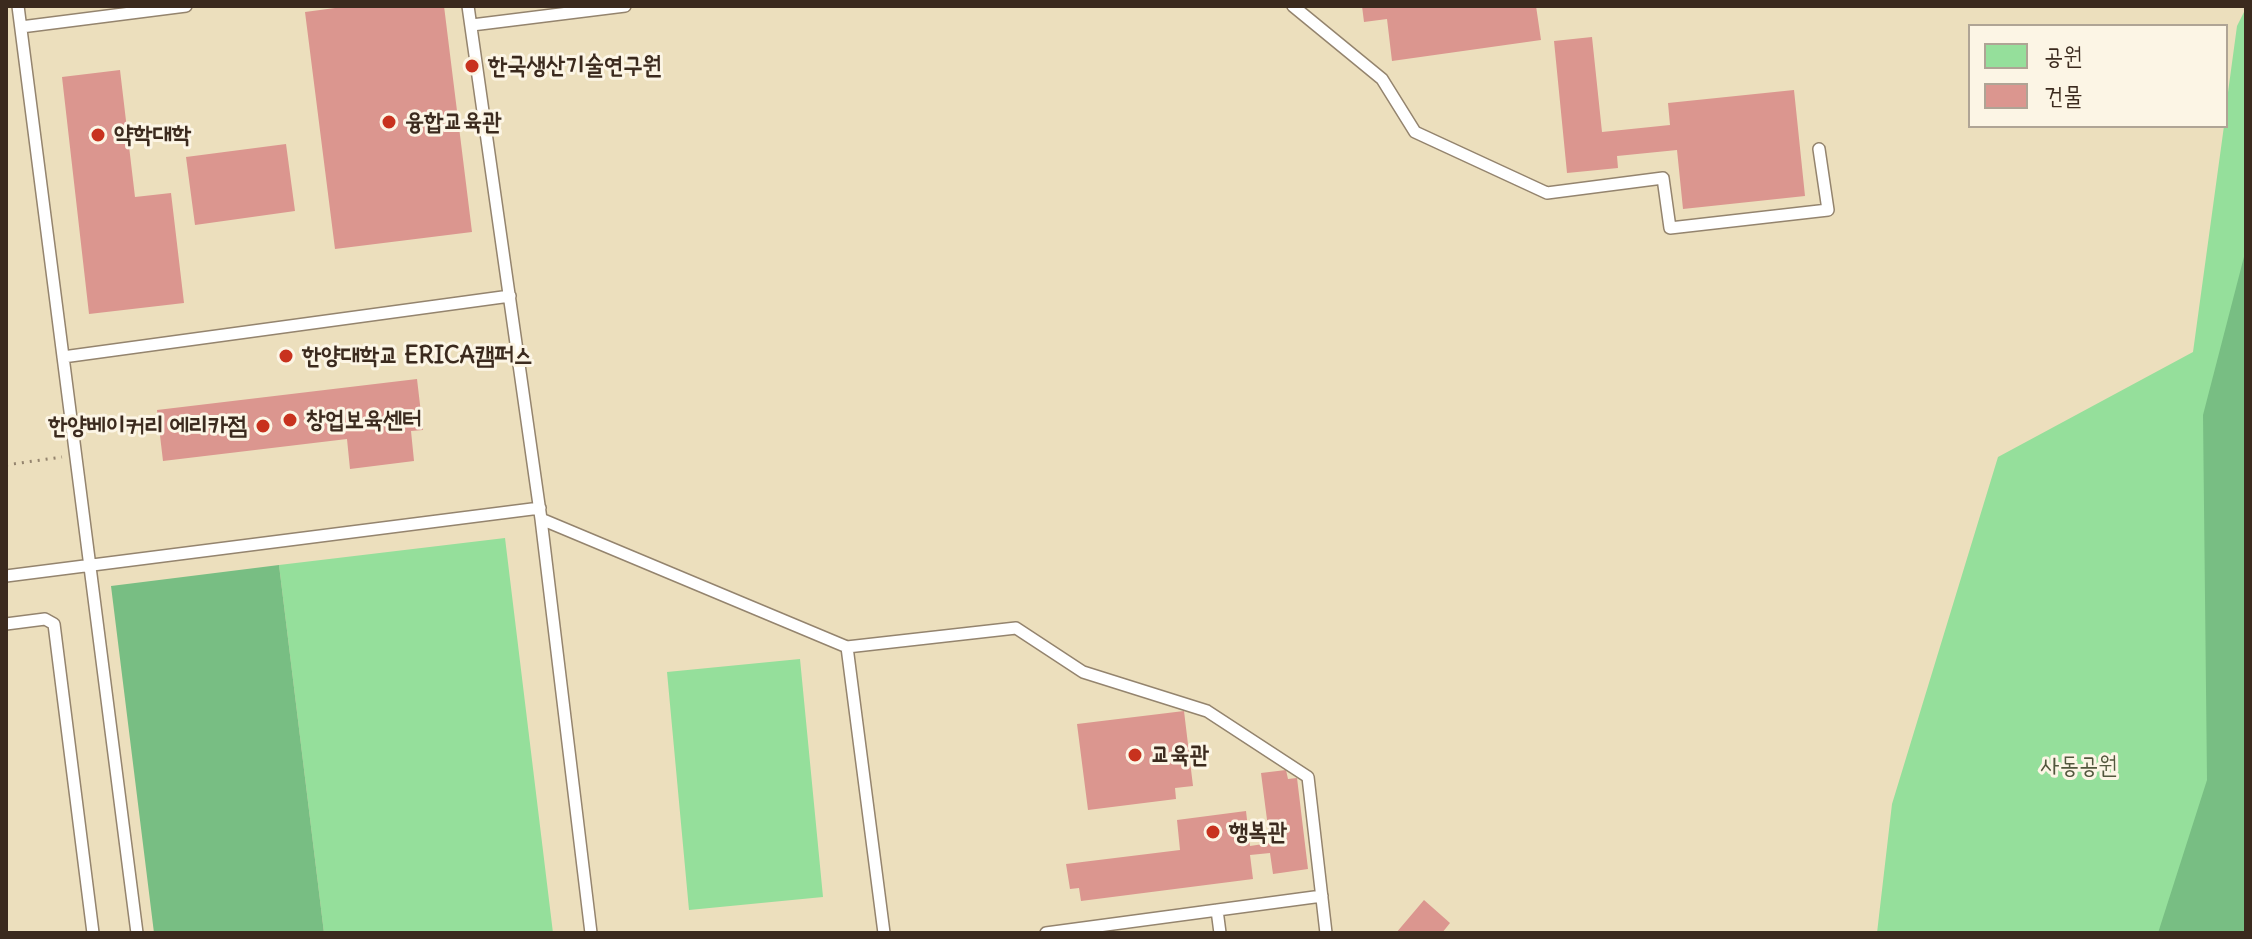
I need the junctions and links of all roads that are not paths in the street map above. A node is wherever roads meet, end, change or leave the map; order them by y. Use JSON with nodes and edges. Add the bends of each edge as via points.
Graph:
{"nodes":[{"id":1,"x":18,"y":6,"type":"edge"},
{"id":2,"x":186,"y":6,"type":"edge"},
{"id":3,"x":468,"y":6,"type":"edge"},
{"id":4,"x":625,"y":6,"type":"edge"},
{"id":5,"x":1293,"y":6,"type":"edge"},
{"id":6,"x":472,"y":25,"type":"junction"},
{"id":7,"x":21,"y":27,"type":"junction"},
{"id":8,"x":1819,"y":149,"type":"dead end"},
{"id":9,"x":510,"y":296,"type":"junction"},
{"id":10,"x":63,"y":357,"type":"junction"},
{"id":11,"x":540,"y":514,"type":"junction"},
{"id":12,"x":90,"y":565,"type":"junction"},
{"id":13,"x":6,"y":576,"type":"edge"},
{"id":14,"x":6,"y":624,"type":"edge"},
{"id":15,"x":847,"y":647,"type":"junction"},
{"id":16,"x":1322,"y":896,"type":"junction"},
{"id":17,"x":1217,"y":910,"type":"junction"},
{"id":18,"x":93,"y":933,"type":"edge"},
{"id":19,"x":137,"y":933,"type":"edge"},
{"id":20,"x":591,"y":933,"type":"edge"},
{"id":21,"x":884,"y":933,"type":"edge"},
{"id":22,"x":1046,"y":933,"type":"edge"},
{"id":23,"x":1220,"y":933,"type":"edge"},
{"id":24,"x":1326,"y":933,"type":"edge"}],
"edges":[{"from":1,"to":7,"type":"lane"},
{"from":2,"to":7,"type":"lane"},
{"from":3,"to":6,"type":"lane"},
{"from":4,"to":6,"type":"lane"},
{"from":5,"to":8,"type":"lane","via":[[1382,79],[1415,132],[1547,193],[1663,178],[1670,228],[1828,210]]},
{"from":6,"to":9,"type":"lane"},
{"from":7,"to":10,"type":"lane"},
{"from":9,"to":10,"type":"lane"},
{"from":9,"to":11,"type":"lane"},
{"from":10,"to":12,"type":"lane"},
{"from":11,"to":12,"type":"lane"},
{"from":11,"to":15,"type":"lane"},
{"from":11,"to":20,"type":"lane"},
{"from":12,"to":13,"type":"lane"},
{"from":12,"to":19,"type":"lane"},
{"from":14,"to":18,"type":"lane","via":[[45,619],[54,624]]},
{"from":15,"to":16,"type":"lane","via":[[1016,628],[1083,672],[1207,711],[1308,777]]},
{"from":15,"to":21,"type":"lane"},
{"from":16,"to":17,"type":"lane"},
{"from":16,"to":24,"type":"lane"},
{"from":17,"to":22,"type":"lane"},
{"from":17,"to":23,"type":"lane"}]}
